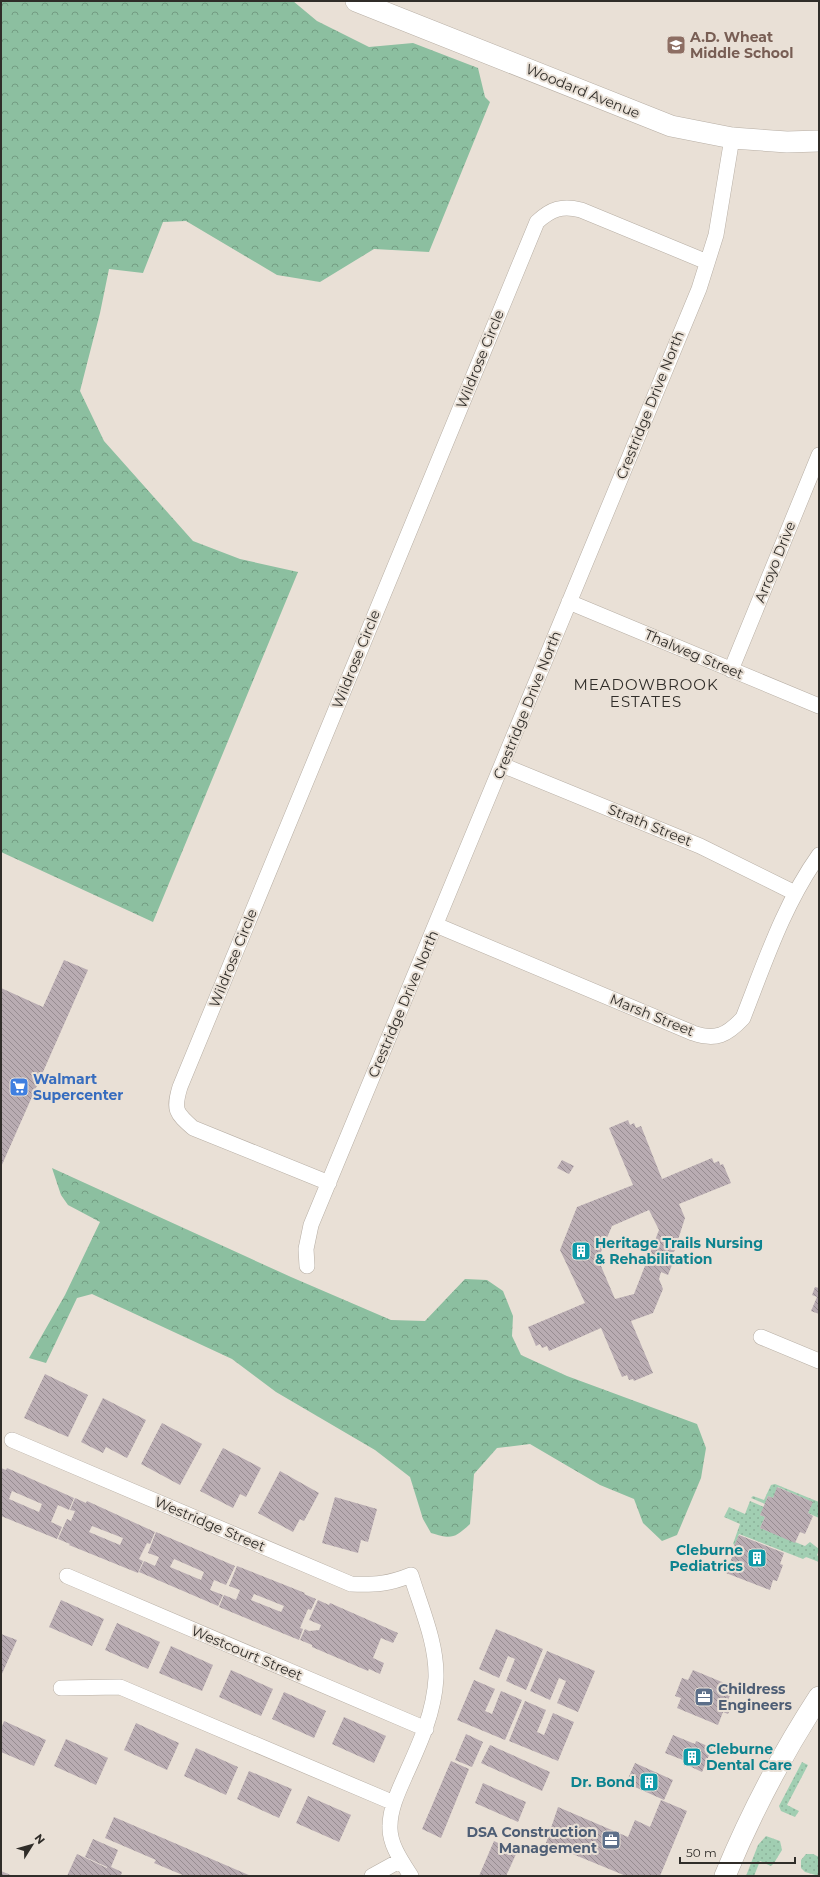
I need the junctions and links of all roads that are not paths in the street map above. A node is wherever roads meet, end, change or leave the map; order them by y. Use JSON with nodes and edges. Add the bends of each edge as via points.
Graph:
{"nodes":[{"id":1,"x":356,"y":1,"type":"edge"},
{"id":2,"x":732,"y":138,"type":"junction"},
{"id":3,"x":819,"y":141,"type":"edge"},
{"id":4,"x":707,"y":262,"type":"junction"},
{"id":5,"x":819,"y":455,"type":"edge"},
{"id":6,"x":569,"y":602,"type":"junction"},
{"id":7,"x":731,"y":670,"type":"junction"},
{"id":8,"x":819,"y":706,"type":"edge"},
{"id":9,"x":502,"y":765,"type":"junction"},
{"id":10,"x":819,"y":854,"type":"edge"},
{"id":11,"x":795,"y":893,"type":"junction"},
{"id":12,"x":436,"y":925,"type":"junction"},
{"id":13,"x":329,"y":1183,"type":"junction"},
{"id":14,"x":307,"y":1266,"type":"dead end"},
{"id":15,"x":761,"y":1337,"type":"dead end"},
{"id":16,"x":819,"y":1361,"type":"edge"},
{"id":17,"x":12,"y":1440,"type":"dead end"},
{"id":18,"x":67,"y":1576,"type":"dead end"},
{"id":19,"x":61,"y":1688,"type":"dead end"},
{"id":20,"x":819,"y":1696,"type":"edge"},
{"id":21,"x":426,"y":1729,"type":"junction"},
{"id":22,"x":394,"y":1802,"type":"junction"},
{"id":23,"x":401,"y":1860,"type":"junction"},
{"id":24,"x":372,"y":1876,"type":"edge"},
{"id":25,"x":411,"y":1876,"type":"edge"},
{"id":26,"x":725,"y":1876,"type":"edge"}],
"edges":[{"from":1,"to":2,"type":"street","name":"Woodard Avenue","via":[[671,126]]},
{"from":2,"to":3,"type":"street","name":"Woodard Avenue","via":[[787,142]]},
{"from":2,"to":4,"type":"street","name":"Crestridge Drive North","via":[[716,235]]},
{"from":4,"to":6,"type":"street","name":"Crestridge Drive North","via":[[699,289]]},
{"from":4,"to":13,"type":"street","name":"Wildrose Circle","via":[[570,207],[546,213],[537,222],[186,1073],[175,1102],[179,1116],[193,1128]]},
{"from":5,"to":7,"type":"street","name":"Arroyo Drive"},
{"from":6,"to":7,"type":"street","name":"Thalweg Street"},
{"from":6,"to":9,"type":"street","name":"Crestridge Drive North"},
{"from":7,"to":8,"type":"street","name":"Thalweg Street"},
{"from":9,"to":11,"type":"street","name":"Strath Street","via":[[733,860]]},
{"from":9,"to":12,"type":"street","name":"Crestridge Drive North"},
{"from":10,"to":11,"type":"street","name":"Marsh Street"},
{"from":11,"to":12,"type":"street","name":"Marsh Street","via":[[743,1018],[720,1036],[705,1037]]},
{"from":12,"to":13,"type":"street","name":"Crestridge Drive North"},
{"from":13,"to":14,"type":"street","name":"Crestridge Drive North","via":[[311,1225],[306,1249]]},
{"from":15,"to":16,"type":"street"},
{"from":17,"to":21,"type":"street","name":"Westridge Street","via":[[351,1584],[376,1585],[411,1575],[433,1648],[436,1678]]},
{"from":18,"to":21,"type":"street","name":"Westcourt Street"},
{"from":19,"to":22,"type":"street","via":[[120,1687]]},
{"from":20,"to":26,"type":"street","via":[[768,1782],[746,1825]]},
{"from":21,"to":22,"type":"street"},
{"from":22,"to":23,"type":"street","via":[[390,1826],[392,1839]]},
{"from":23,"to":24,"type":"street"},
{"from":23,"to":25,"type":"street"}]}
